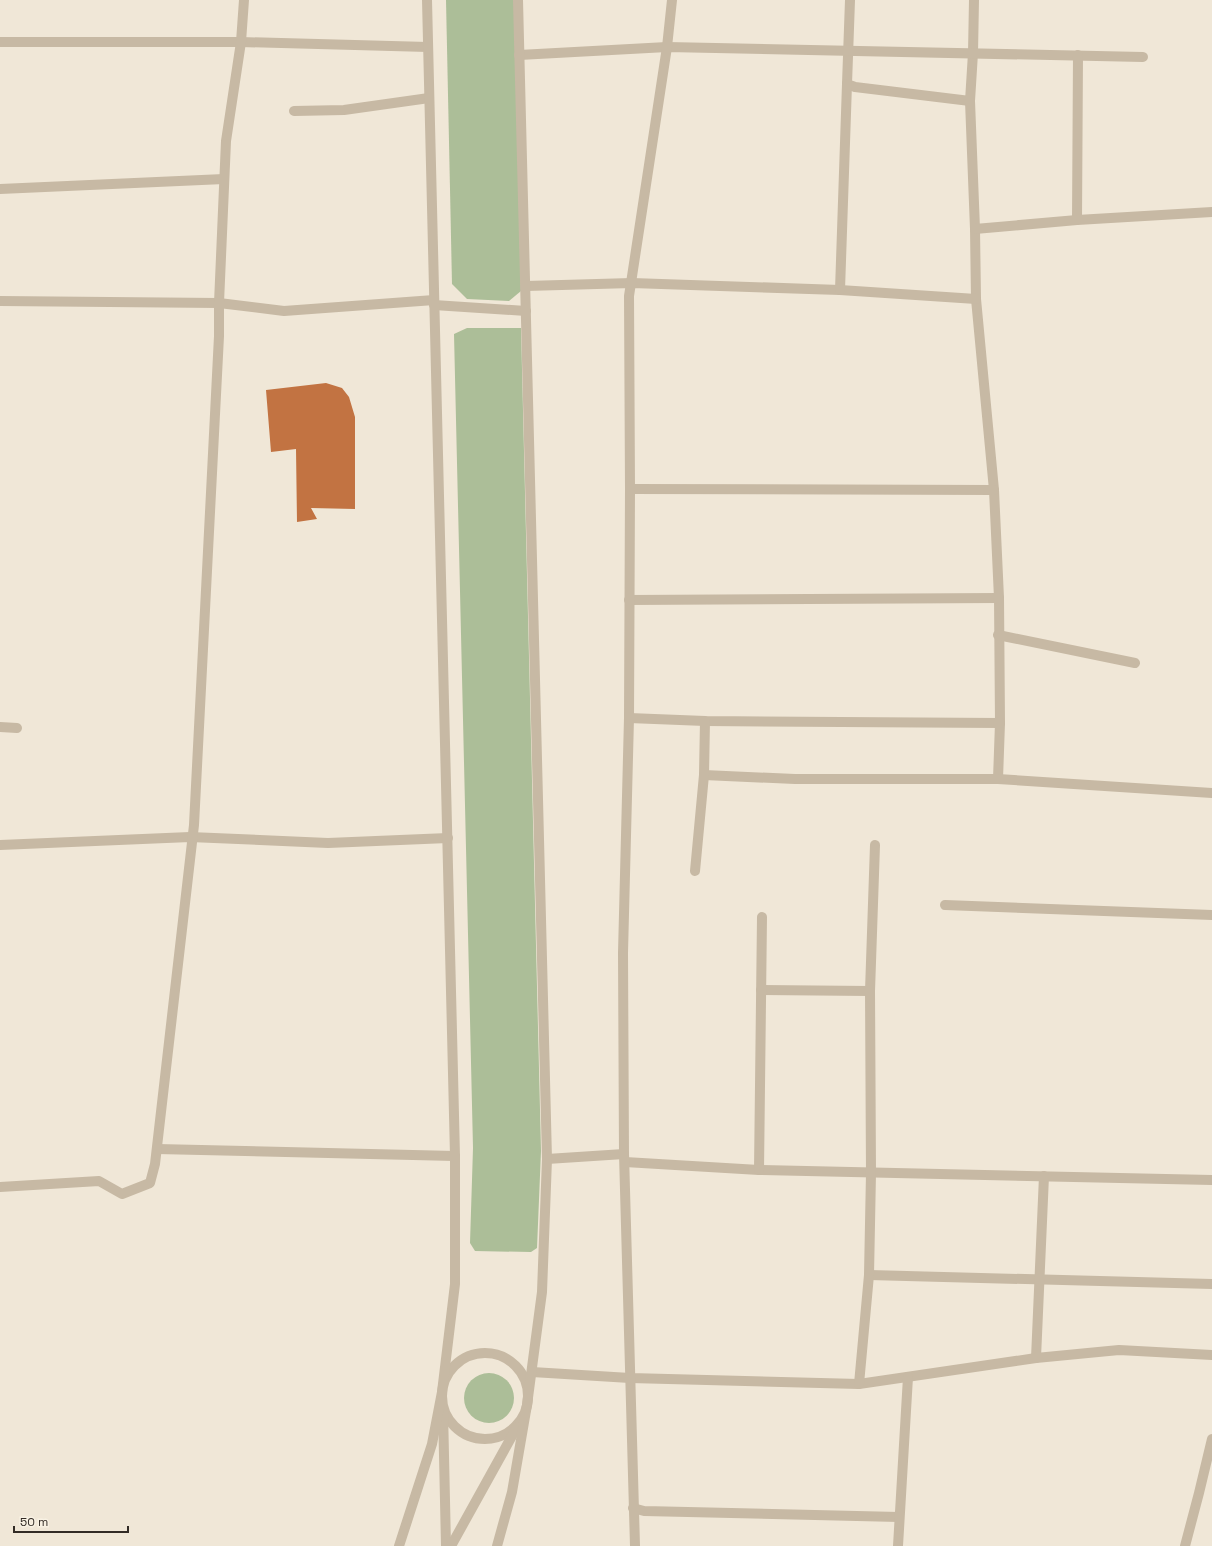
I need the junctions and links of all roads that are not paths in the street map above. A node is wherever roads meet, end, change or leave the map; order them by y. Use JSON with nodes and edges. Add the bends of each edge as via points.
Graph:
{"nodes":[{"id":1,"x":244,"y":0,"type":"edge"},
{"id":2,"x":427,"y":0,"type":"edge"},
{"id":3,"x":518,"y":0,"type":"edge"},
{"id":4,"x":672,"y":0,"type":"edge"},
{"id":5,"x":850,"y":0,"type":"edge"},
{"id":6,"x":974,"y":0,"type":"edge"},
{"id":7,"x":0,"y":42,"type":"edge"},
{"id":8,"x":241,"y":42,"type":"junction"},
{"id":9,"x":428,"y":47,"type":"junction"},
{"id":10,"x":667,"y":47,"type":"junction"},
{"id":11,"x":848,"y":51,"type":"junction"},
{"id":12,"x":973,"y":53,"type":"junction"},
{"id":13,"x":519,"y":55,"type":"junction"},
{"id":14,"x":1078,"y":56,"type":"junction"},
{"id":15,"x":1143,"y":57,"type":"dead end"},
{"id":16,"x":847,"y":84,"type":"junction"},
{"id":17,"x":429,"y":98,"type":"junction"},
{"id":18,"x":970,"y":102,"type":"junction"},
{"id":19,"x":294,"y":111,"type":"dead end"},
{"id":20,"x":224,"y":180,"type":"junction"},
{"id":21,"x":0,"y":189,"type":"edge"},
{"id":22,"x":1212,"y":212,"type":"edge"},
{"id":23,"x":1077,"y":220,"type":"junction"},
{"id":24,"x":975,"y":229,"type":"junction"},
{"id":25,"x":632,"y":282,"type":"junction"},
{"id":26,"x":526,"y":286,"type":"junction"},
{"id":27,"x":840,"y":290,"type":"junction"},
{"id":28,"x":976,"y":299,"type":"junction"},
{"id":29,"x":0,"y":300,"type":"edge"},
{"id":30,"x":219,"y":303,"type":"junction"},
{"id":31,"x":434,"y":303,"type":"junction"},
{"id":32,"x":526,"y":311,"type":"junction"},
{"id":33,"x":630,"y":489,"type":"junction"},
{"id":34,"x":994,"y":490,"type":"junction"},
{"id":35,"x":998,"y":598,"type":"junction"},
{"id":36,"x":629,"y":600,"type":"junction"},
{"id":37,"x":998,"y":635,"type":"junction"},
{"id":38,"x":1135,"y":663,"type":"dead end"},
{"id":39,"x":628,"y":718,"type":"junction"},
{"id":40,"x":705,"y":721,"type":"junction"},
{"id":41,"x":1000,"y":723,"type":"junction"},
{"id":42,"x":0,"y":727,"type":"edge"},
{"id":43,"x":17,"y":728,"type":"dead end"},
{"id":44,"x":704,"y":775,"type":"junction"},
{"id":45,"x":998,"y":779,"type":"junction"},
{"id":46,"x":1212,"y":793,"type":"edge"},
{"id":47,"x":193,"y":837,"type":"junction"},
{"id":48,"x":448,"y":838,"type":"junction"},
{"id":49,"x":0,"y":845,"type":"edge"},
{"id":50,"x":875,"y":845,"type":"dead end"},
{"id":51,"x":695,"y":871,"type":"dead end"},
{"id":52,"x":945,"y":905,"type":"dead end"},
{"id":53,"x":1212,"y":915,"type":"edge"},
{"id":54,"x":762,"y":917,"type":"dead end"},
{"id":55,"x":761,"y":990,"type":"junction"},
{"id":56,"x":870,"y":990,"type":"junction"},
{"id":57,"x":157,"y":1149,"type":"junction"},
{"id":58,"x":456,"y":1156,"type":"junction"},
{"id":59,"x":625,"y":1158,"type":"junction"},
{"id":60,"x":547,"y":1160,"type":"junction"},
{"id":61,"x":759,"y":1170,"type":"junction"},
{"id":62,"x":871,"y":1172,"type":"junction"},
{"id":63,"x":1044,"y":1176,"type":"junction"},
{"id":64,"x":1212,"y":1180,"type":"edge"},
{"id":65,"x":0,"y":1187,"type":"edge"},
{"id":66,"x":869,"y":1275,"type":"junction"},
{"id":67,"x":1040,"y":1279,"type":"junction"},
{"id":68,"x":1212,"y":1284,"type":"edge"},
{"id":69,"x":1212,"y":1355,"type":"edge"},
{"id":70,"x":1036,"y":1358,"type":"junction"},
{"id":71,"x":532,"y":1372,"type":"junction"},
{"id":72,"x":908,"y":1377,"type":"junction"},
{"id":73,"x":630,"y":1378,"type":"junction"},
{"id":74,"x":859,"y":1384,"type":"junction"},
{"id":75,"x":442,"y":1392,"type":"junction"},
{"id":76,"x":527,"y":1405,"type":"junction"},
{"id":77,"x":443,"y":1406,"type":"junction"},
{"id":78,"x":522,"y":1418,"type":"junction"},
{"id":79,"x":1212,"y":1439,"type":"edge"},
{"id":80,"x":633,"y":1508,"type":"junction"},
{"id":81,"x":899,"y":1517,"type":"junction"},
{"id":82,"x":399,"y":1546,"type":"edge"},
{"id":83,"x":446,"y":1546,"type":"edge"},
{"id":84,"x":451,"y":1546,"type":"edge"},
{"id":85,"x":497,"y":1546,"type":"edge"},
{"id":86,"x":635,"y":1546,"type":"edge"},
{"id":87,"x":898,"y":1546,"type":"edge"},
{"id":88,"x":1185,"y":1546,"type":"edge"}],
"edges":[{"from":1,"to":8,"type":"street"},
{"from":2,"to":9,"type":"street"},
{"from":3,"to":13,"type":"street"},
{"from":4,"to":10,"type":"street"},
{"from":5,"to":11,"type":"street"},
{"from":6,"to":12,"type":"street"},
{"from":7,"to":8,"type":"street"},
{"from":8,"to":9,"type":"street"},
{"from":8,"to":20,"type":"street","via":[[226,141]]},
{"from":9,"to":17,"type":"street"},
{"from":10,"to":11,"type":"street"},
{"from":10,"to":13,"type":"street"},
{"from":10,"to":25,"type":"street"},
{"from":11,"to":12,"type":"street"},
{"from":11,"to":16,"type":"street"},
{"from":12,"to":14,"type":"street"},
{"from":12,"to":18,"type":"street"},
{"from":13,"to":26,"type":"street"},
{"from":14,"to":15,"type":"street"},
{"from":14,"to":23,"type":"street"},
{"from":16,"to":18,"type":"street"},
{"from":16,"to":27,"type":"street"},
{"from":17,"to":19,"type":"street","via":[[344,110]]},
{"from":17,"to":31,"type":"street"},
{"from":18,"to":24,"type":"street"},
{"from":20,"to":21,"type":"street"},
{"from":20,"to":30,"type":"street"},
{"from":22,"to":23,"type":"street"},
{"from":23,"to":24,"type":"street"},
{"from":24,"to":28,"type":"street"},
{"from":25,"to":26,"type":"street"},
{"from":25,"to":27,"type":"street"},
{"from":25,"to":33,"type":"street","via":[[629,296]]},
{"from":26,"to":32,"type":"street"},
{"from":27,"to":28,"type":"street"},
{"from":28,"to":34,"type":"street"},
{"from":29,"to":30,"type":"street"},
{"from":30,"to":31,"type":"street","via":[[284,311]]},
{"from":30,"to":47,"type":"street"},
{"from":31,"to":32,"type":"street"},
{"from":31,"to":48,"type":"street"},
{"from":32,"to":60,"type":"street"},
{"from":33,"to":34,"type":"street"},
{"from":33,"to":36,"type":"street"},
{"from":34,"to":35,"type":"street"},
{"from":35,"to":36,"type":"street"},
{"from":35,"to":37,"type":"street"},
{"from":36,"to":39,"type":"street"},
{"from":37,"to":38,"type":"street"},
{"from":37,"to":41,"type":"street"},
{"from":39,"to":40,"type":"street"},
{"from":39,"to":59,"type":"street","via":[[623,953]]},
{"from":40,"to":41,"type":"street"},
{"from":40,"to":44,"type":"street"},
{"from":41,"to":45,"type":"street"},
{"from":42,"to":43,"type":"street"},
{"from":44,"to":45,"type":"street","via":[[795,779]]},
{"from":44,"to":51,"type":"street"},
{"from":45,"to":46,"type":"street"},
{"from":47,"to":48,"type":"street","via":[[328,843]]},
{"from":47,"to":49,"type":"street"},
{"from":47,"to":57,"type":"street"},
{"from":48,"to":58,"type":"street"},
{"from":50,"to":56,"type":"street"},
{"from":52,"to":53,"type":"street"},
{"from":54,"to":55,"type":"street"},
{"from":55,"to":56,"type":"street"},
{"from":55,"to":61,"type":"street"},
{"from":56,"to":62,"type":"street"},
{"from":57,"to":58,"type":"street"},
{"from":57,"to":65,"type":"street","via":[[150,1183],[122,1194],[99,1181]]},
{"from":58,"to":75,"type":"street","via":[[454,1284]]},
{"from":59,"to":60,"type":"street"},
{"from":59,"to":61,"type":"street"},
{"from":59,"to":73,"type":"street"},
{"from":60,"to":71,"type":"street","via":[[542,1292]]},
{"from":61,"to":62,"type":"street"},
{"from":62,"to":63,"type":"street"},
{"from":62,"to":66,"type":"street"},
{"from":63,"to":64,"type":"street"},
{"from":63,"to":67,"type":"street"},
{"from":66,"to":67,"type":"street"},
{"from":66,"to":74,"type":"street"},
{"from":67,"to":68,"type":"street"},
{"from":67,"to":70,"type":"street"},
{"from":69,"to":70,"type":"street","via":[[1119,1350]]},
{"from":70,"to":72,"type":"street"},
{"from":71,"to":73,"type":"street"},
{"from":71,"to":76,"type":"street"},
{"from":72,"to":74,"type":"street"},
{"from":72,"to":81,"type":"street"},
{"from":73,"to":74,"type":"street"},
{"from":73,"to":80,"type":"street"},
{"from":75,"to":76,"type":"street","via":[[453,1367],[464,1358],[478,1353],[492,1353],[505,1357],[520,1371],[528,1391]]},
{"from":75,"to":77,"type":"street"},
{"from":75,"to":82,"type":"street","via":[[432,1444]]},
{"from":76,"to":78,"type":"street"},
{"from":76,"to":85,"type":"street","via":[[512,1492]]},
{"from":77,"to":78,"type":"street","via":[[449,1420],[458,1430],[471,1437],[486,1439],[500,1436],[512,1429]]},
{"from":77,"to":83,"type":"street"},
{"from":78,"to":84,"type":"street"},
{"from":79,"to":88,"type":"street"},
{"from":80,"to":81,"type":"street","via":[[644,1511]]},
{"from":80,"to":86,"type":"street"},
{"from":81,"to":87,"type":"street"}]}
